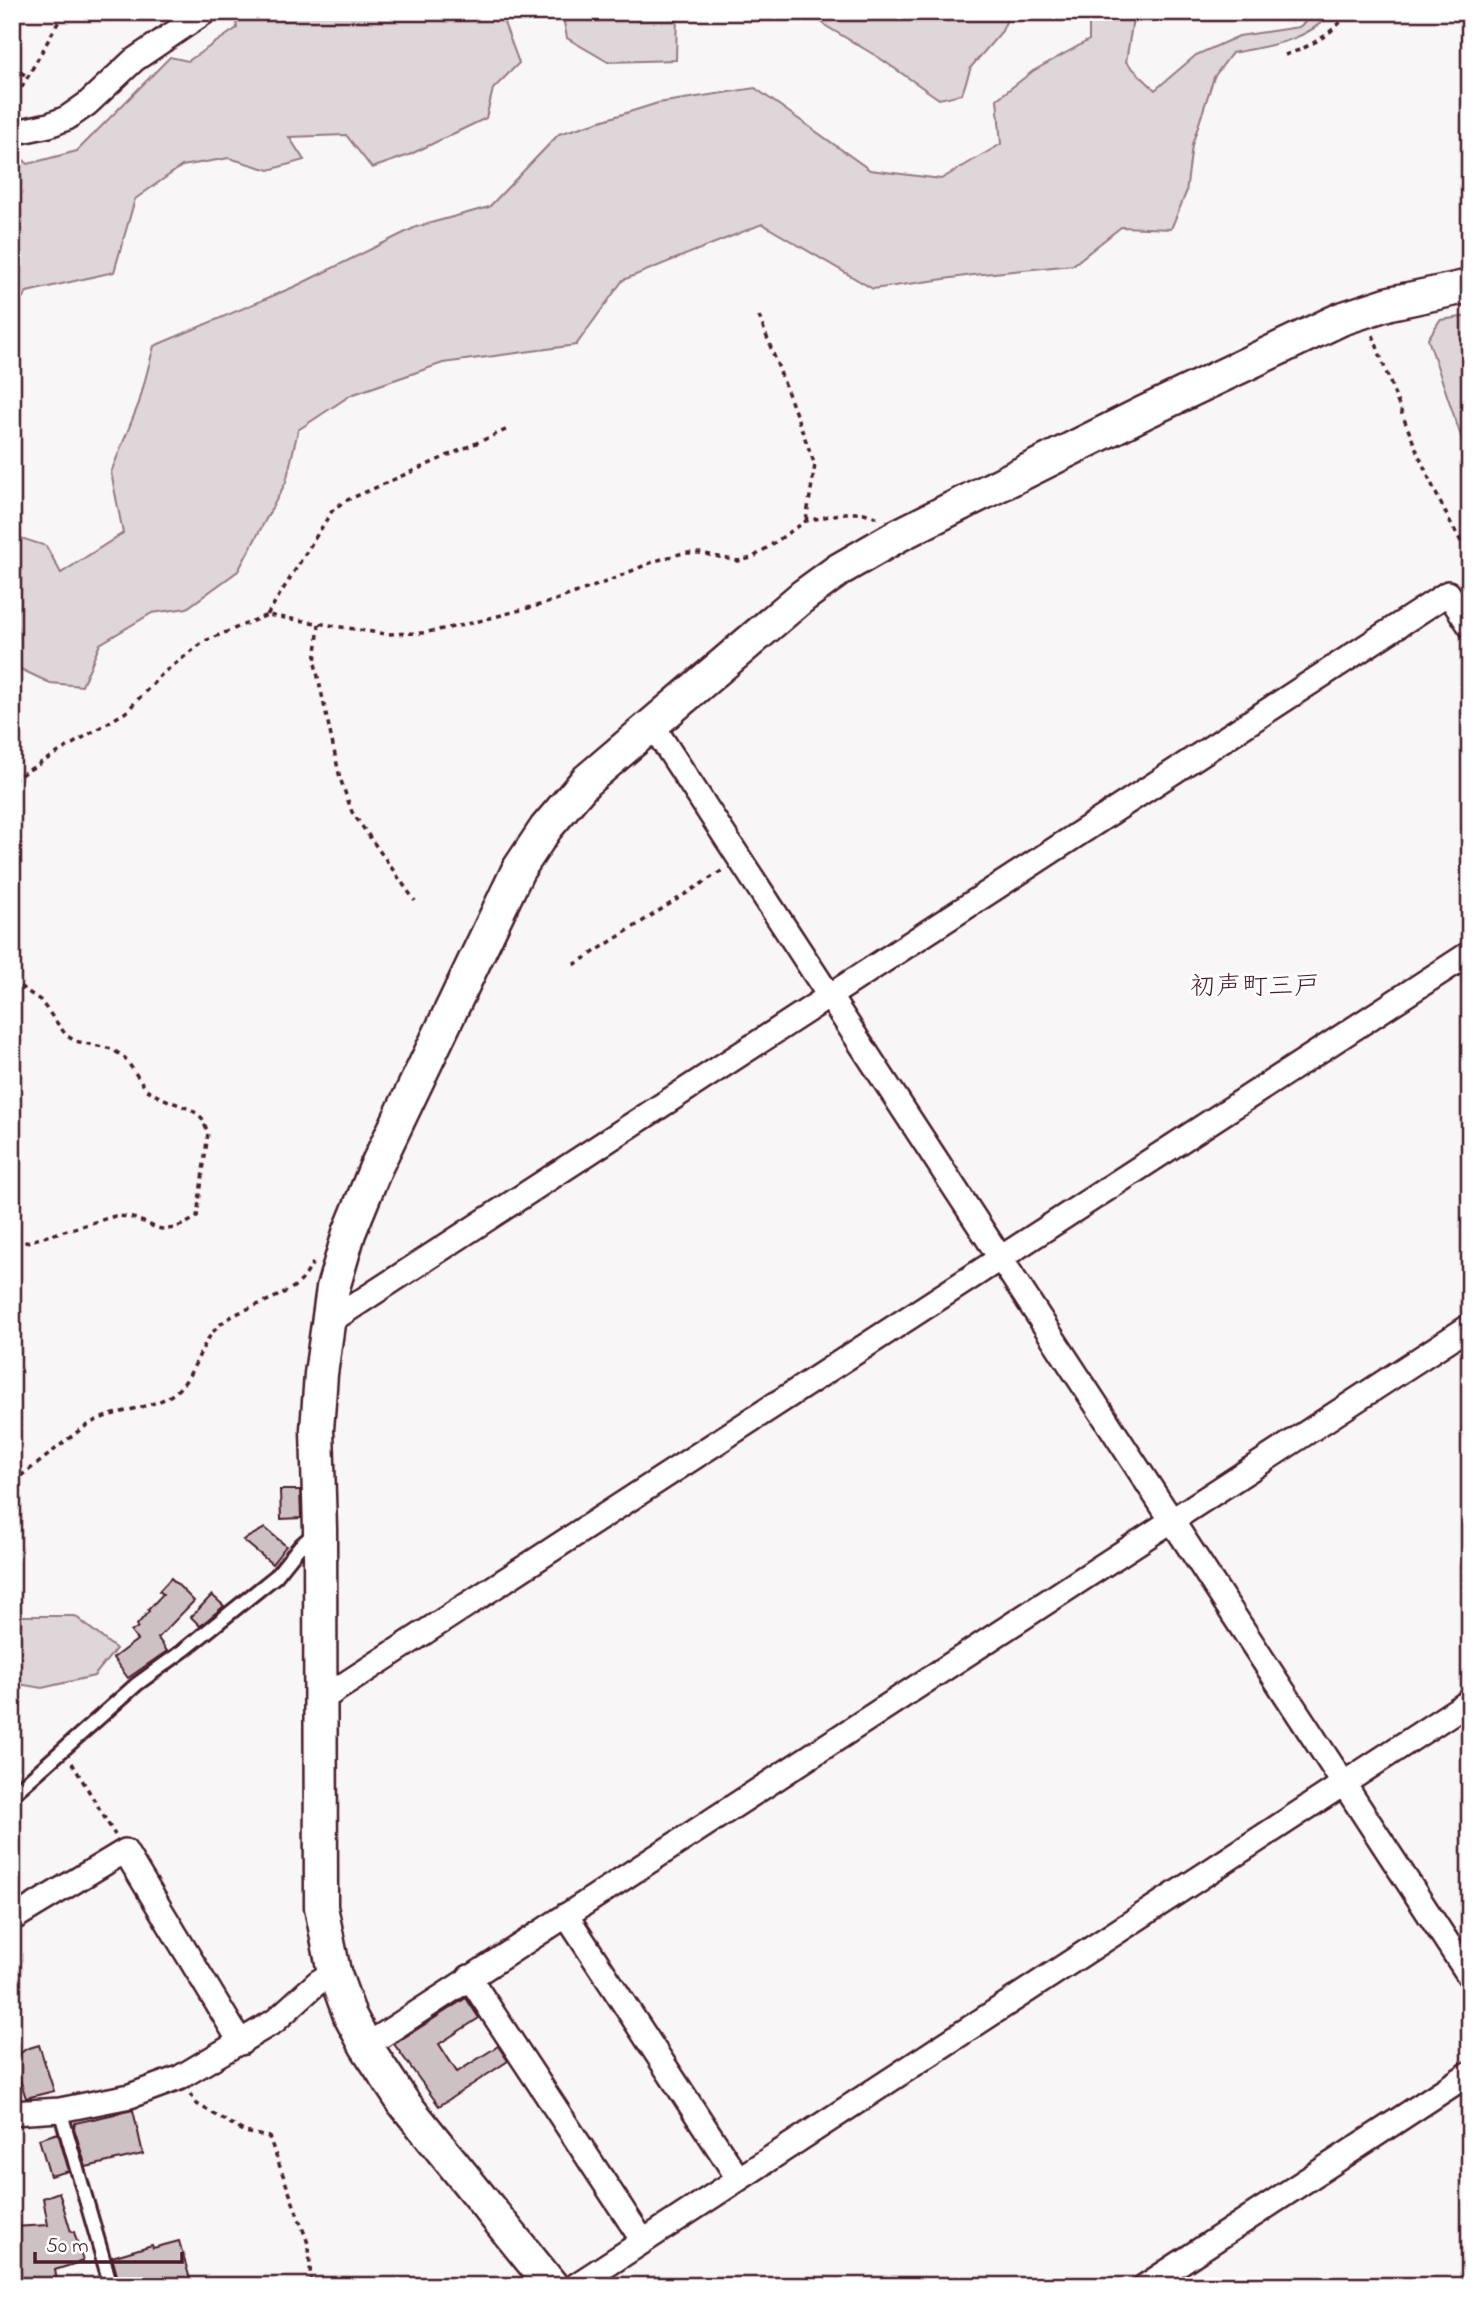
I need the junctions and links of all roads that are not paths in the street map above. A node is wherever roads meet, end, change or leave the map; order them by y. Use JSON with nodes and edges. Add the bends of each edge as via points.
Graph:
{"nodes":[{"id":1,"x":205,"y":12,"type":"edge"},
{"id":2,"x":12,"y":133,"type":"edge"},
{"id":3,"x":1470,"y":286,"type":"edge"},
{"id":4,"x":1470,"y":626,"type":"edge"},
{"id":5,"x":651,"y":723,"type":"junction"},
{"id":6,"x":1470,"y":953,"type":"edge"},
{"id":7,"x":830,"y":996,"type":"junction"},
{"id":8,"x":1001,"y":1258,"type":"junction"},
{"id":9,"x":326,"y":1324,"type":"junction"},
{"id":10,"x":1470,"y":1326,"type":"edge"},
{"id":11,"x":1172,"y":1520,"type":"junction"},
{"id":12,"x":320,"y":1529,"type":"junction"},
{"id":13,"x":319,"y":1701,"type":"junction"},
{"id":14,"x":1470,"y":1701,"type":"edge"},
{"id":15,"x":1344,"y":1783,"type":"junction"},
{"id":16,"x":12,"y":1795,"type":"edge"},
{"id":17,"x":566,"y":1915,"type":"junction"},
{"id":18,"x":12,"y":1919,"type":"edge"},
{"id":19,"x":334,"y":1972,"type":"junction"},
{"id":20,"x":469,"y":1977,"type":"junction"},
{"id":21,"x":1470,"y":1977,"type":"edge"},
{"id":22,"x":241,"y":2043,"type":"junction"},
{"id":23,"x":366,"y":2046,"type":"junction"},
{"id":24,"x":1470,"y":2073,"type":"edge"},
{"id":25,"x":60,"y":2110,"type":"junction"},
{"id":26,"x":12,"y":2113,"type":"edge"},
{"id":27,"x":738,"y":2178,"type":"junction"},
{"id":28,"x":643,"y":2241,"type":"junction"},
{"id":29,"x":110,"y":2286,"type":"edge"},
{"id":30,"x":552,"y":2286,"type":"edge"},
{"id":31,"x":575,"y":2286,"type":"edge"},
{"id":32,"x":1145,"y":2286,"type":"edge"}],
"edges":[{"from":1,"to":2,"type":"street","via":[[134,60],[67,118]]},
{"from":3,"to":5,"type":"street","via":[[1341,319],[899,535],[803,596]]},
{"from":4,"to":7,"type":"street","via":[[1448,593]]},
{"from":5,"to":7,"type":"street"},
{"from":5,"to":9,"type":"street","via":[[586,781],[518,870],[376,1167],[349,1233]]},
{"from":6,"to":8,"type":"street"},
{"from":7,"to":8,"type":"street"},
{"from":7,"to":9,"type":"street"},
{"from":8,"to":11,"type":"street"},
{"from":8,"to":13,"type":"street"},
{"from":9,"to":12,"type":"street","via":[[317,1430]]},
{"from":10,"to":11,"type":"street"},
{"from":11,"to":15,"type":"street"},
{"from":11,"to":17,"type":"street"},
{"from":12,"to":13,"type":"street"},
{"from":12,"to":16,"type":"lane","via":[[267,1584],[137,1684]]},
{"from":13,"to":19,"type":"street","via":[[321,1907]]},
{"from":14,"to":15,"type":"street"},
{"from":15,"to":21,"type":"street"},
{"from":15,"to":27,"type":"street"},
{"from":17,"to":20,"type":"street"},
{"from":17,"to":27,"type":"street"},
{"from":18,"to":22,"type":"street","via":[[125,1852]]},
{"from":19,"to":22,"type":"street"},
{"from":19,"to":23,"type":"street"},
{"from":20,"to":23,"type":"street"},
{"from":20,"to":28,"type":"street"},
{"from":22,"to":25,"type":"street","via":[[179,2078],[130,2096]]},
{"from":23,"to":30,"type":"street","via":[[402,2102]]},
{"from":24,"to":32,"type":"street"},
{"from":25,"to":26,"type":"street"},
{"from":25,"to":29,"type":"lane"},
{"from":27,"to":28,"type":"street"},
{"from":28,"to":31,"type":"street"}]}
